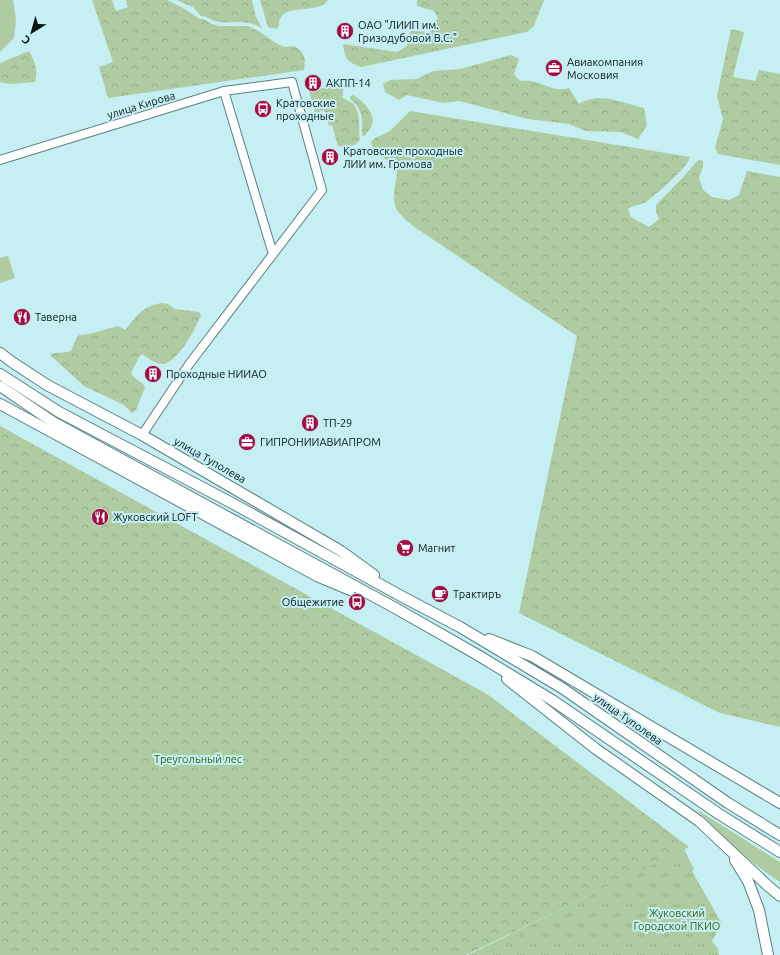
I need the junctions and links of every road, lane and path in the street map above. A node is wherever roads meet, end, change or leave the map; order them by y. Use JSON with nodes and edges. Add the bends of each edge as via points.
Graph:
{"nodes":[{"id":1,"x":224,"y":91,"type":"junction"},
{"id":2,"x":0,"y":160,"type":"edge"},
{"id":3,"x":273,"y":254,"type":"junction"},
{"id":4,"x":0,"y":353,"type":"edge"},
{"id":5,"x":0,"y":374,"type":"edge"},
{"id":6,"x":0,"y":386,"type":"edge"},
{"id":7,"x":0,"y":404,"type":"edge"},
{"id":8,"x":142,"y":435,"type":"junction"},
{"id":9,"x":403,"y":597,"type":"junction"},
{"id":10,"x":397,"y":609,"type":"junction"},
{"id":11,"x":460,"y":627,"type":"junction"},
{"id":12,"x":476,"y":654,"type":"junction"},
{"id":13,"x":769,"y":797,"type":"junction"},
{"id":14,"x":780,"y":797,"type":"edge"},
{"id":15,"x":780,"y":803,"type":"edge"},
{"id":16,"x":780,"y":835,"type":"edge"},
{"id":17,"x":720,"y":839,"type":"junction"},
{"id":18,"x":780,"y":852,"type":"edge"},
{"id":19,"x":780,"y":896,"type":"edge"},
{"id":20,"x":768,"y":955,"type":"edge"}],
"edges":[{"from":1,"to":2,"type":"street","name":"улица Кирова"},
{"from":1,"to":3,"type":"street"},
{"from":1,"to":3,"type":"street","name":"улица Кирова","via":[[292,82],[322,190]]},
{"from":3,"to":8,"type":"street","via":[[190,363]]},
{"from":4,"to":8,"type":"main road","name":"улица Туполева","via":[[47,385]]},
{"from":5,"to":9,"type":"main road","name":"улица Туполева","via":[[59,412]]},
{"from":6,"to":10,"type":"main road","via":[[53,422]]},
{"from":7,"to":10,"type":"main road","via":[[319,577]]},
{"from":8,"to":9,"type":"main road","name":"улица Туполева","via":[[341,550]]},
{"from":9,"to":11,"type":"main road","name":"улица Туполева"},
{"from":10,"to":12,"type":"main road"},
{"from":11,"to":13,"type":"main road","name":"улица Туполева","via":[[532,656]]},
{"from":11,"to":16,"type":"main road","name":"улица Туполева","via":[[562,688],[728,803]]},
{"from":12,"to":17,"type":"main road","via":[[596,750],[699,821]]},
{"from":12,"to":18,"type":"main road","via":[[552,700],[719,814]]},
{"from":13,"to":14,"type":"street"},
{"from":13,"to":15,"type":"main road","name":"улица Туполева"},
{"from":17,"to":19,"type":"main road"},
{"from":17,"to":20,"type":"main road","via":[[748,881],[759,910]]}]}
